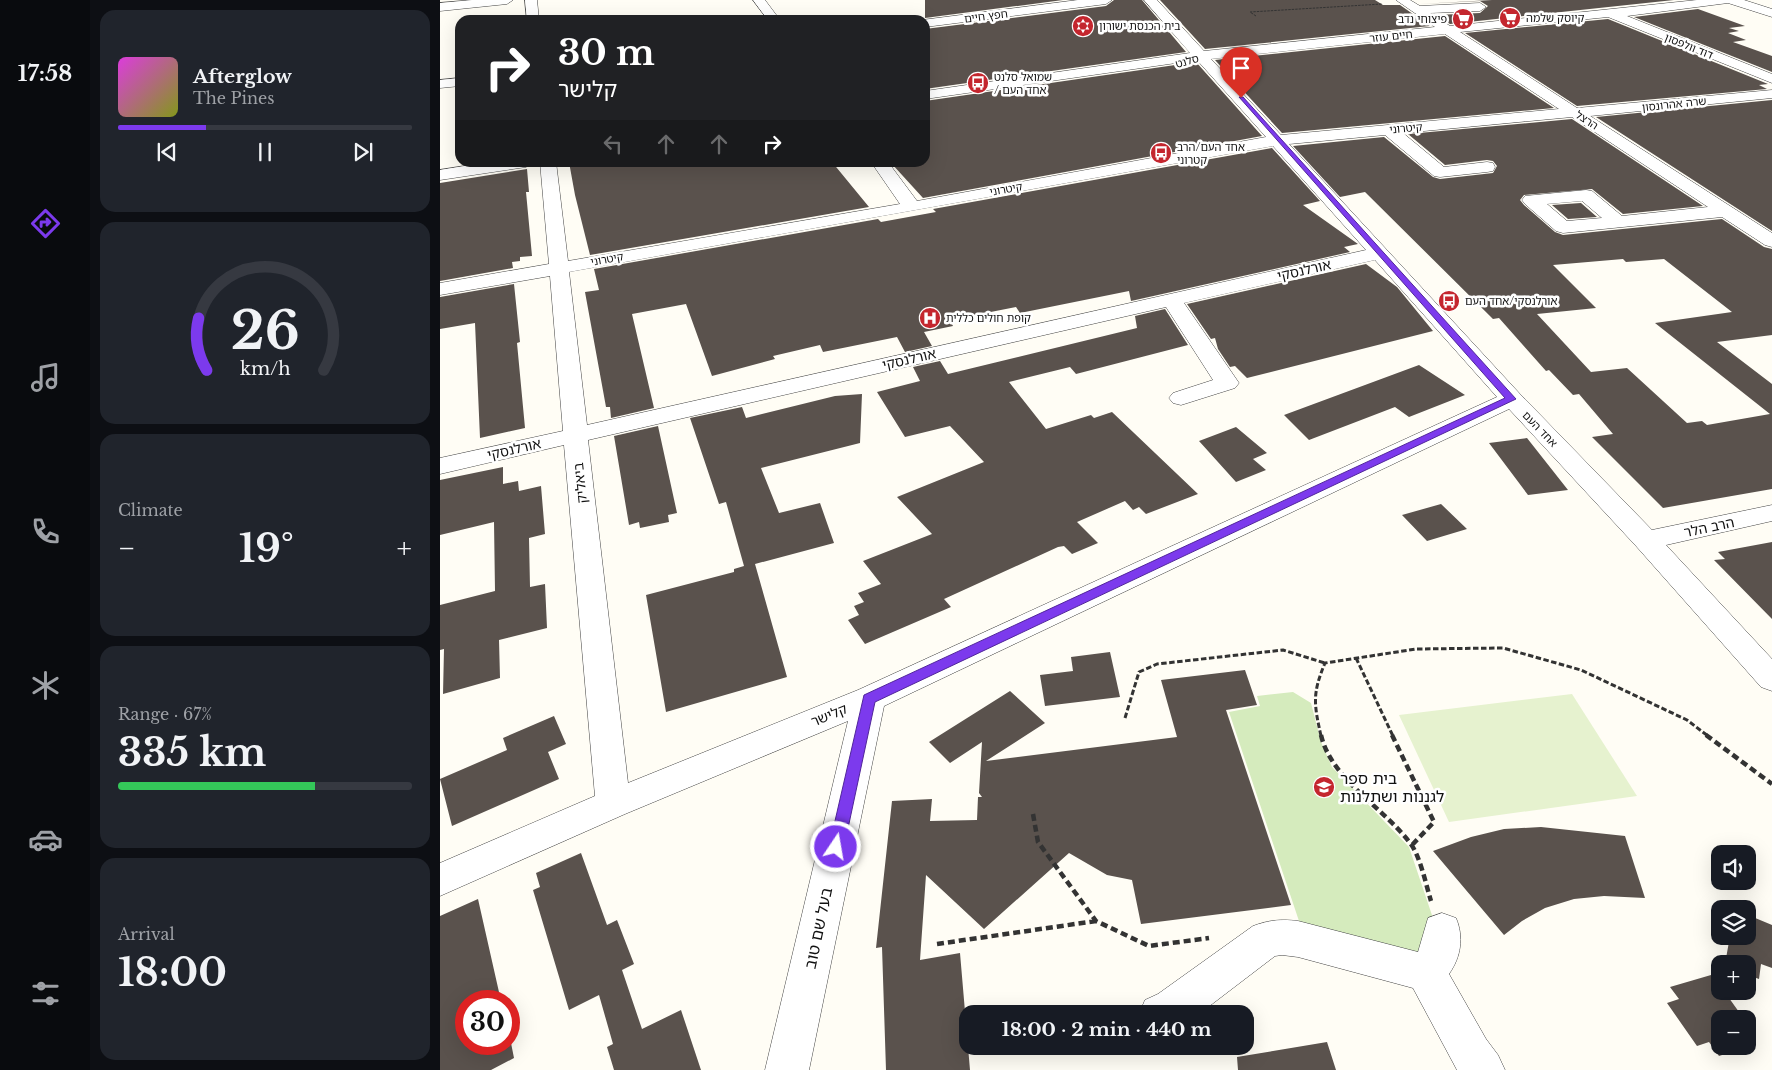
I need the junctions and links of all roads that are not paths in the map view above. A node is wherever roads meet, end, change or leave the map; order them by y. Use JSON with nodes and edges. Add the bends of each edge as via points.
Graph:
{"nodes":[{"id":1,"x":507,"y":0,"type":"edge"},
{"id":2,"x":532,"y":0,"type":"edge"},
{"id":3,"x":759,"y":0,"type":"edge"},
{"id":4,"x":1106,"y":0,"type":"edge"},
{"id":5,"x":1150,"y":0,"type":"edge"},
{"id":6,"x":1676,"y":0,"type":"edge"},
{"id":7,"x":1725,"y":0,"type":"edge"},
{"id":8,"x":1732,"y":0,"type":"edge"},
{"id":9,"x":1593,"y":2,"type":"edge"},
{"id":10,"x":1411,"y":6,"type":"edge"},
{"id":11,"x":440,"y":7,"type":"edge"},
{"id":12,"x":1481,"y":7,"type":"dead end"},
{"id":13,"x":1612,"y":9,"type":"edge"},
{"id":14,"x":1772,"y":13,"type":"edge"},
{"id":15,"x":534,"y":15,"type":"edge"},
{"id":16,"x":770,"y":15,"type":"edge"},
{"id":17,"x":930,"y":22,"type":"edge"},
{"id":18,"x":1448,"y":30,"type":"junction"},
{"id":19,"x":1204,"y":57,"type":"junction"},
{"id":20,"x":1772,"y":72,"type":"edge"},
{"id":21,"x":1772,"y":79,"type":"edge"},
{"id":22,"x":455,"y":82,"type":"edge"},
{"id":23,"x":440,"y":84,"type":"edge"},
{"id":24,"x":930,"y":94,"type":"edge"},
{"id":25,"x":1772,"y":94,"type":"edge"},
{"id":26,"x":930,"y":103,"type":"edge"},
{"id":27,"x":1576,"y":113,"type":"junction"},
{"id":28,"x":1389,"y":130,"type":"junction"},
{"id":29,"x":1278,"y":140,"type":"junction"},
{"id":30,"x":455,"y":164,"type":"edge"},
{"id":31,"x":440,"y":167,"type":"edge"},
{"id":32,"x":493,"y":167,"type":"edge"},
{"id":33,"x":549,"y":167,"type":"edge"},
{"id":34,"x":883,"y":167,"type":"edge"},
{"id":35,"x":1487,"y":168,"type":"dead end"},
{"id":36,"x":440,"y":175,"type":"edge"},
{"id":37,"x":912,"y":207,"type":"junction"},
{"id":38,"x":1726,"y":211,"type":"junction"},
{"id":39,"x":1618,"y":222,"type":"dead end"},
{"id":40,"x":1772,"y":241,"type":"edge"},
{"id":41,"x":1378,"y":253,"type":"junction"},
{"id":42,"x":559,"y":267,"type":"junction"},
{"id":43,"x":440,"y":289,"type":"edge"},
{"id":44,"x":1171,"y":300,"type":"junction"},
{"id":45,"x":1181,"y":398,"type":"dead end"},
{"id":46,"x":1512,"y":399,"type":"junction"},
{"id":47,"x":575,"y":435,"type":"junction"},
{"id":48,"x":440,"y":466,"type":"edge"},
{"id":49,"x":1772,"y":514,"type":"edge"},
{"id":50,"x":1646,"y":540,"type":"junction"},
{"id":51,"x":1772,"y":679,"type":"edge"},
{"id":52,"x":869,"y":699,"type":"junction"},
{"id":53,"x":613,"y":804,"type":"junction"},
{"id":54,"x":440,"y":880,"type":"edge"},
{"id":55,"x":1442,"y":931,"type":"road end"},
{"id":56,"x":1426,"y":973,"type":"junction"},
{"id":57,"x":1177,"y":1005,"type":"edge"},
{"id":58,"x":787,"y":1070,"type":"edge"},
{"id":59,"x":1482,"y":1070,"type":"edge"}],
"edges":[{"from":1,"to":11,"type":"street"},
{"from":2,"to":15,"type":"street"},
{"from":3,"to":16,"type":"street"},
{"from":4,"to":17,"type":"street","name":"חפץ חיים"},
{"from":5,"to":19,"type":"street","name":"אחד העם"},
{"from":6,"to":13,"type":"street","name":"חיים עוזר"},
{"from":7,"to":13,"type":"street","name":"חיים עוזר"},
{"from":8,"to":14,"type":"street"},
{"from":9,"to":13,"type":"street"},
{"from":10,"to":12,"type":"street"},
{"from":10,"to":18,"type":"street","name":"הרצל"},
{"from":13,"to":18,"type":"street","name":"חיים עוזר"},
{"from":13,"to":20,"type":"street","name":"דוד וולפסון"},
{"from":13,"to":21,"type":"street","name":"דוד וולפסון"},
{"from":18,"to":19,"type":"street","name":"חיים עוזר"},
{"from":18,"to":27,"type":"street","name":"הרצל"},
{"from":19,"to":24,"type":"street","name":"סלנט","via":[[1159,60]]},
{"from":19,"to":26,"type":"street","name":"סלנט","via":[[1168,66]]},
{"from":19,"to":29,"type":"street","name":"אחד העם"},
{"from":22,"to":23,"type":"street"},
{"from":25,"to":27,"type":"street","name":"שרה אהרונסון"},
{"from":27,"to":28,"type":"street","name":"קיטרוני"},
{"from":27,"to":38,"type":"street","name":"הרצל"},
{"from":28,"to":29,"type":"street","name":"קיטרוני"},
{"from":28,"to":35,"type":"street","via":[[1440,172]]},
{"from":29,"to":37,"type":"street","name":"קיטרוני"},
{"from":29,"to":41,"type":"street","name":"אחד העם"},
{"from":30,"to":31,"type":"street"},
{"from":32,"to":36,"type":"street"},
{"from":33,"to":42,"type":"street","name":"ביאליק"},
{"from":34,"to":37,"type":"street"},
{"from":37,"to":42,"type":"street","name":"קיטרוני"},
{"from":38,"to":39,"type":"street"},
{"from":38,"to":40,"type":"street","name":"הרצל"},
{"from":41,"to":44,"type":"street","name":"אורלנסקי"},
{"from":41,"to":46,"type":"street","name":"אחד העם"},
{"from":42,"to":43,"type":"street","name":"קיטרוני"},
{"from":42,"to":47,"type":"street","name":"ביאליק"},
{"from":44,"to":45,"type":"street","via":[[1227,383]]},
{"from":44,"to":47,"type":"street","name":"אורלנסקי"},
{"from":46,"to":50,"type":"street","name":"אחד העם"},
{"from":46,"to":52,"type":"street","name":"קלישר"},
{"from":47,"to":48,"type":"street","name":"אורלנסקי"},
{"from":47,"to":53,"type":"street","name":"ביאליק"},
{"from":49,"to":50,"type":"street","name":"הרב הלר"},
{"from":50,"to":51,"type":"street","name":"אחד העם"},
{"from":52,"to":53,"type":"street","name":"קלישר"},
{"from":52,"to":58,"type":"street","name":"בעל שם טוב"},
{"from":53,"to":54,"type":"street","name":"קלישר"},
{"from":55,"to":56,"type":"street","via":[[1439,955]]},
{"from":56,"to":57,"type":"street","via":[[1264,931]]},
{"from":56,"to":59,"type":"street"}]}
